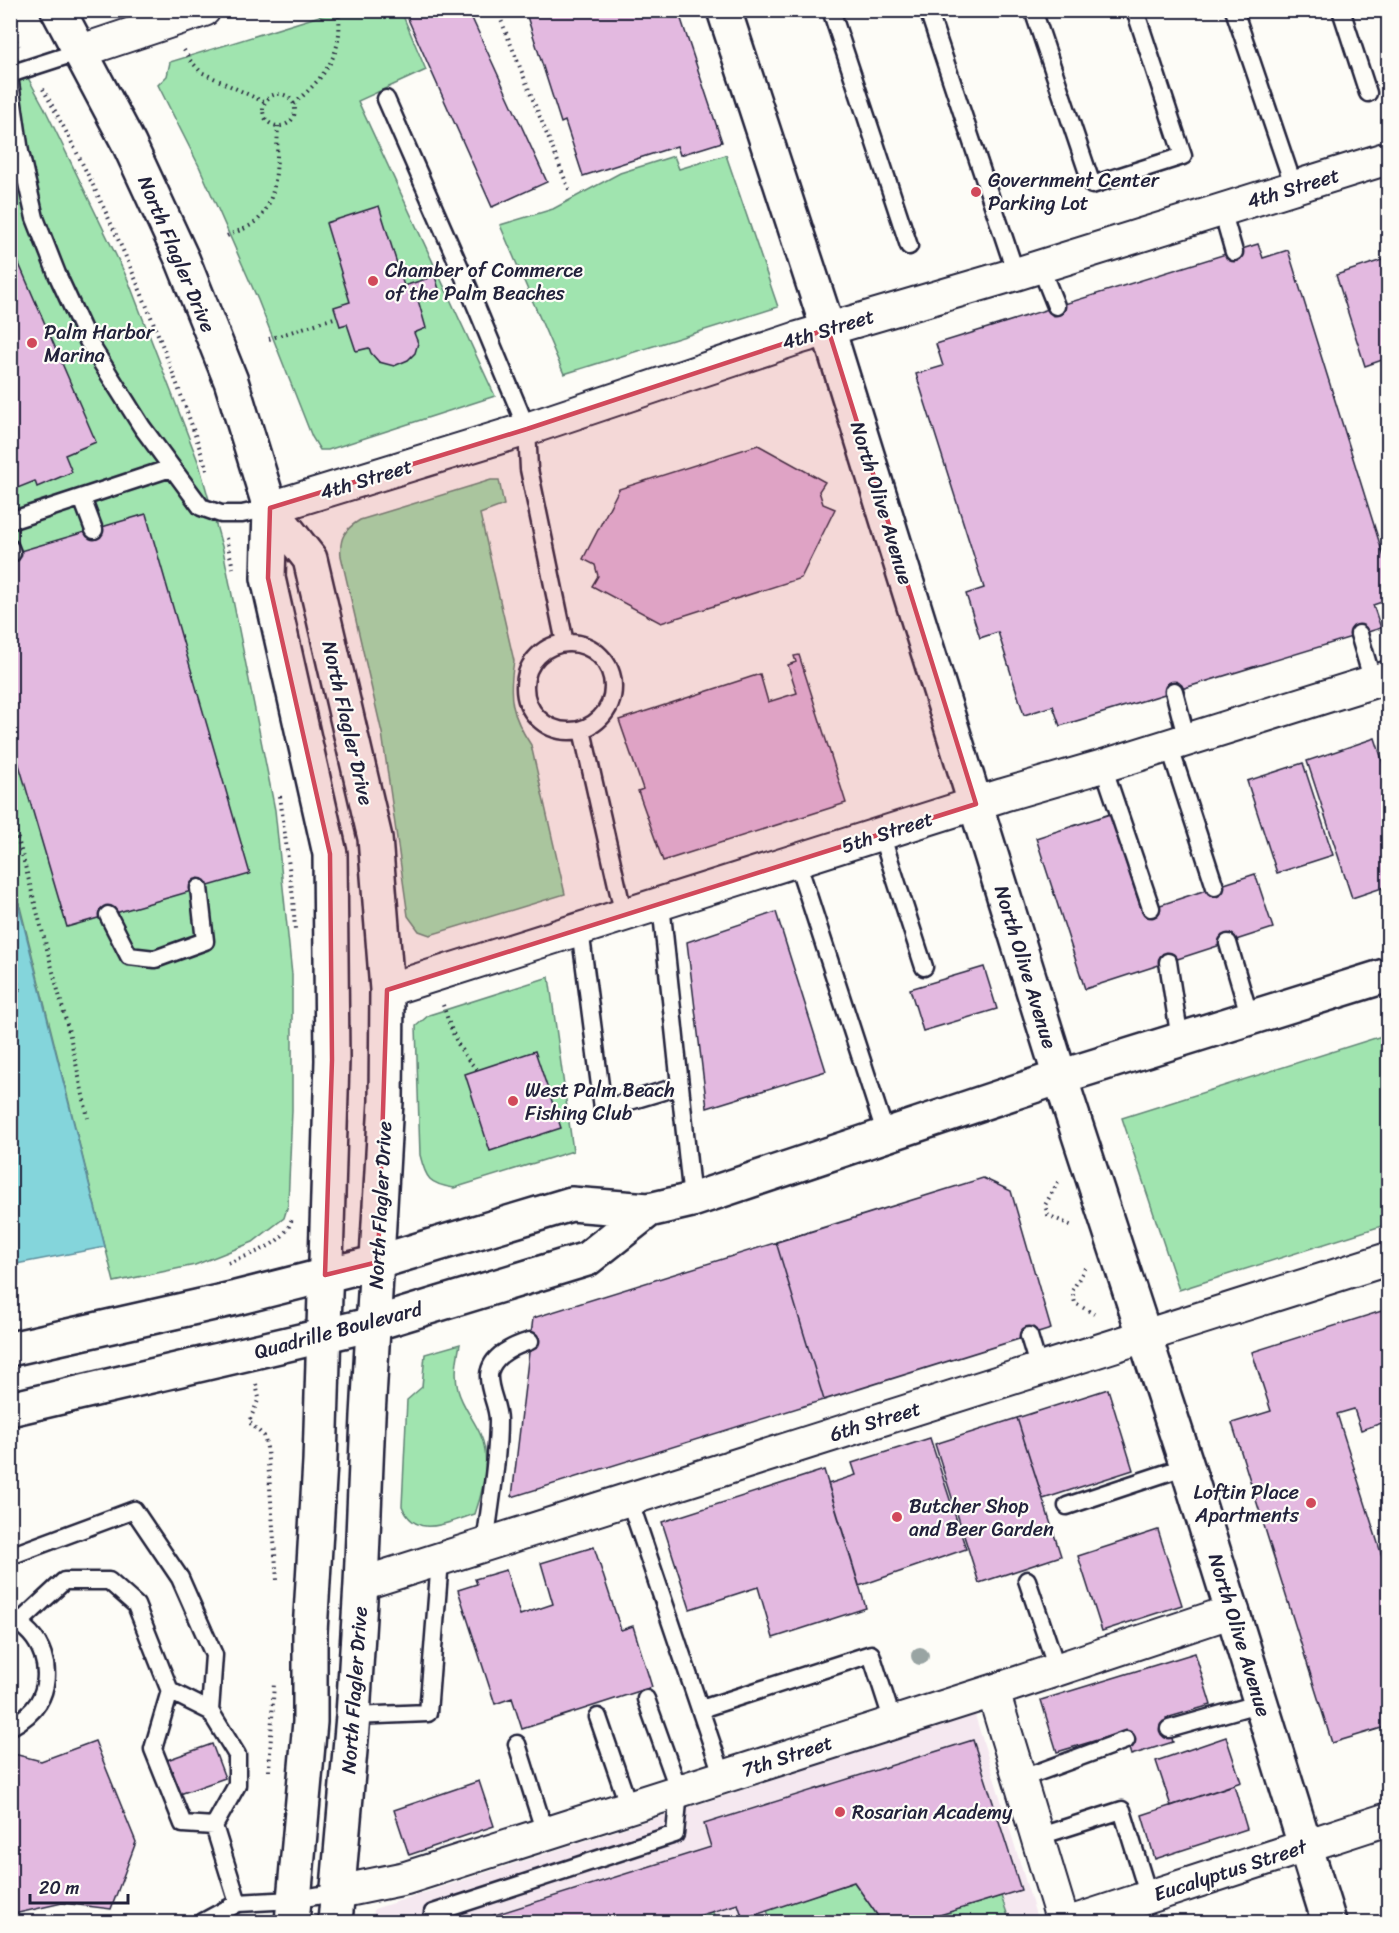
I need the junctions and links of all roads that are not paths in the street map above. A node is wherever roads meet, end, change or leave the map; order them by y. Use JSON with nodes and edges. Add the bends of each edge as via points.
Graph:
{"nodes":[{"id":1,"x":58,"y":10,"type":"edge"},
{"id":2,"x":204,"y":10,"type":"edge"},
{"id":3,"x":724,"y":10,"type":"edge"},
{"id":4,"x":831,"y":10,"type":"edge"},
{"id":5,"x":928,"y":10,"type":"edge"},
{"id":6,"x":1033,"y":10,"type":"edge"},
{"id":7,"x":1135,"y":10,"type":"edge"},
{"id":8,"x":1234,"y":10,"type":"edge"},
{"id":9,"x":1341,"y":10,"type":"edge"},
{"id":10,"x":81,"y":51,"type":"junction"},
{"id":11,"x":10,"y":74,"type":"edge"},
{"id":12,"x":10,"y":83,"type":"edge"},
{"id":13,"x":1368,"y":93,"type":"dead end"},
{"id":14,"x":386,"y":99,"type":"dead end"},
{"id":15,"x":1389,"y":158,"type":"edge"},
{"id":16,"x":1294,"y":187,"type":"junction"},
{"id":17,"x":1222,"y":210,"type":"junction"},
{"id":18,"x":909,"y":246,"type":"dead end"},
{"id":19,"x":1234,"y":252,"type":"dead end"},
{"id":20,"x":1028,"y":270,"type":"junction"},
{"id":21,"x":1056,"y":306,"type":"dead end"},
{"id":22,"x":828,"y":329,"type":"junction"},
{"id":23,"x":527,"y":429,"type":"junction"},
{"id":24,"x":171,"y":468,"type":"junction"},
{"id":25,"x":82,"y":498,"type":"junction"},
{"id":26,"x":270,"y":508,"type":"junction"},
{"id":27,"x":10,"y":521,"type":"edge"},
{"id":28,"x":94,"y":530,"type":"dead end"},
{"id":29,"x":1359,"y":634,"type":"dead end"},
{"id":30,"x":565,"y":643,"type":"junction"},
{"id":31,"x":1381,"y":679,"type":"edge"},
{"id":32,"x":1174,"y":691,"type":"dead end"},
{"id":33,"x":582,"y":730,"type":"junction"},
{"id":34,"x":1178,"y":742,"type":"junction"},
{"id":35,"x":1103,"y":766,"type":"junction"},
{"id":36,"x":976,"y":804,"type":"junction"},
{"id":37,"x":881,"y":834,"type":"junction"},
{"id":38,"x":797,"y":861,"type":"junction"},
{"id":39,"x":1215,"y":887,"type":"dead end"},
{"id":40,"x":199,"y":888,"type":"dead end"},
{"id":41,"x":661,"y":904,"type":"junction"},
{"id":42,"x":1151,"y":908,"type":"dead end"},
{"id":43,"x":108,"y":915,"type":"dead end"},
{"id":44,"x":624,"y":916,"type":"junction"},
{"id":45,"x":579,"y":929,"type":"junction"},
{"id":46,"x":1228,"y":943,"type":"dead end"},
{"id":47,"x":1168,"y":962,"type":"dead end"},
{"id":48,"x":924,"y":967,"type":"dead end"},
{"id":49,"x":1389,"y":975,"type":"edge"},
{"id":50,"x":387,"y":990,"type":"junction"},
{"id":51,"x":1250,"y":1018,"type":"junction"},
{"id":52,"x":1180,"y":1040,"type":"junction"},
{"id":53,"x":1060,"y":1077,"type":"junction"},
{"id":54,"x":680,"y":1086,"type":"junction"},
{"id":55,"x":886,"y":1135,"type":"junction"},
{"id":56,"x":692,"y":1200,"type":"junction"},
{"id":57,"x":649,"y":1210,"type":"junction"},
{"id":58,"x":1389,"y":1259,"type":"edge"},
{"id":59,"x":378,"y":1262,"type":"junction"},
{"id":60,"x":325,"y":1275,"type":"junction"},
{"id":61,"x":373,"y":1324,"type":"junction"},
{"id":62,"x":324,"y":1334,"type":"junction"},
{"id":63,"x":1029,"y":1336,"type":"dead end"},
{"id":64,"x":1145,"y":1336,"type":"junction"},
{"id":65,"x":530,"y":1341,"type":"dead end"},
{"id":66,"x":10,"y":1349,"type":"edge"},
{"id":67,"x":1039,"y":1369,"type":"junction"},
{"id":68,"x":10,"y":1409,"type":"edge"},
{"id":69,"x":1187,"y":1466,"type":"junction"},
{"id":70,"x":629,"y":1498,"type":"junction"},
{"id":71,"x":1067,"y":1506,"type":"dead end"},
{"id":72,"x":485,"y":1545,"type":"junction"},
{"id":73,"x":10,"y":1556,"type":"edge"},
{"id":74,"x":440,"y":1560,"type":"junction"},
{"id":75,"x":1027,"y":1580,"type":"dead end"},
{"id":76,"x":361,"y":1584,"type":"junction"},
{"id":77,"x":1233,"y":1611,"type":"junction"},
{"id":78,"x":15,"y":1622,"type":"edge"},
{"id":79,"x":1057,"y":1669,"type":"junction"},
{"id":80,"x":993,"y":1690,"type":"junction"},
{"id":81,"x":170,"y":1691,"type":"junction"},
{"id":82,"x":646,"y":1699,"type":"dead end"},
{"id":83,"x":1261,"y":1703,"type":"junction"},
{"id":84,"x":701,"y":1709,"type":"junction"},
{"id":85,"x":210,"y":1712,"type":"junction"},
{"id":86,"x":353,"y":1716,"type":"junction"},
{"id":87,"x":598,"y":1717,"type":"dead end"},
{"id":88,"x":893,"y":1722,"type":"junction"},
{"id":89,"x":10,"y":1727,"type":"edge"},
{"id":90,"x":1169,"y":1729,"type":"dead end"},
{"id":91,"x":1126,"y":1740,"type":"dead end"},
{"id":92,"x":517,"y":1744,"type":"dead end"},
{"id":93,"x":723,"y":1777,"type":"junction"},
{"id":94,"x":1020,"y":1779,"type":"junction"},
{"id":95,"x":679,"y":1791,"type":"junction"},
{"id":96,"x":629,"y":1807,"type":"junction"},
{"id":97,"x":1389,"y":1819,"type":"edge"},
{"id":98,"x":214,"y":1826,"type":"junction"},
{"id":99,"x":545,"y":1833,"type":"junction"},
{"id":100,"x":1037,"y":1837,"type":"junction"},
{"id":101,"x":1305,"y":1846,"type":"junction"},
{"id":102,"x":238,"y":1903,"type":"junction"},
{"id":103,"x":337,"y":1907,"type":"edge"},
{"id":104,"x":1138,"y":1908,"type":"edge"},
{"id":105,"x":293,"y":1911,"type":"edge"},
{"id":106,"x":202,"y":1923,"type":"edge"},
{"id":107,"x":432,"y":1923,"type":"edge"},
{"id":108,"x":1064,"y":1923,"type":"edge"},
{"id":109,"x":1072,"y":1923,"type":"edge"},
{"id":110,"x":1329,"y":1923,"type":"edge"}],
"edges":[{"from":1,"to":10,"type":"street","name":"North Flagler Drive"},
{"from":2,"to":10,"type":"street"},
{"from":3,"to":22,"type":"street","name":"North Olive Avenue"},
{"from":4,"to":18,"type":"lane"},
{"from":5,"to":20,"type":"lane"},
{"from":6,"to":7,"type":"lane","via":[[1092,185],[1183,156]]},
{"from":8,"to":16,"type":"lane"},
{"from":9,"to":13,"type":"lane"},
{"from":10,"to":11,"type":"lane"},
{"from":10,"to":26,"type":"street","name":"North Flagler Drive","via":[[183,261],[231,381]]},
{"from":12,"to":24,"type":"lane","via":[[35,218],[57,274],[88,341]]},
{"from":14,"to":23,"type":"lane"},
{"from":15,"to":16,"type":"street","name":"4th Street"},
{"from":16,"to":17,"type":"street","name":"4th Street"},
{"from":17,"to":19,"type":"lane"},
{"from":17,"to":20,"type":"street","name":"4th Street"},
{"from":20,"to":21,"type":"lane"},
{"from":20,"to":22,"type":"street","name":"4th Street"},
{"from":22,"to":23,"type":"street","name":"4th Street"},
{"from":22,"to":36,"type":"street","name":"North Olive Avenue"},
{"from":23,"to":26,"type":"street","name":"4th Street"},
{"from":23,"to":30,"type":"lane","via":[[529,469]]},
{"from":24,"to":25,"type":"lane"},
{"from":24,"to":26,"type":"lane","via":[[201,507],[220,514]]},
{"from":25,"to":27,"type":"lane"},
{"from":25,"to":28,"type":"lane"},
{"from":26,"to":50,"type":"street","name":"North Flagler Drive","via":[[310,559],[375,838]]},
{"from":26,"to":60,"type":"street","name":"North Flagler Drive","via":[[268,578],[330,854],[332,1060]]},
{"from":29,"to":31,"type":"lane"},
{"from":30,"to":33,"type":"lane","via":[[583,645],[599,654],[610,669],[614,688],[610,706],[598,721]]},
{"from":30,"to":33,"type":"lane","via":[[549,648],[527,672],[528,704],[537,718],[550,727]]},
{"from":31,"to":34,"type":"street","name":"5th Street"},
{"from":32,"to":34,"type":"lane"},
{"from":33,"to":44,"type":"lane"},
{"from":34,"to":35,"type":"street","name":"5th Street"},
{"from":34,"to":39,"type":"lane"},
{"from":35,"to":36,"type":"street","name":"5th Street"},
{"from":35,"to":42,"type":"lane"},
{"from":36,"to":37,"type":"street","name":"5th Street"},
{"from":36,"to":53,"type":"street","name":"North Olive Avenue"},
{"from":37,"to":38,"type":"street","name":"5th Street"},
{"from":37,"to":48,"type":"lane"},
{"from":38,"to":41,"type":"street","name":"5th Street"},
{"from":38,"to":55,"type":"lane"},
{"from":40,"to":43,"type":"lane","via":[[205,942],[154,959],[129,956]]},
{"from":41,"to":44,"type":"street","name":"5th Street"},
{"from":41,"to":54,"type":"lane"},
{"from":44,"to":45,"type":"street","name":"5th Street"},
{"from":45,"to":50,"type":"street","name":"5th Street"},
{"from":45,"to":54,"type":"lane","via":[[603,1109]]},
{"from":46,"to":51,"type":"lane"},
{"from":47,"to":52,"type":"lane"},
{"from":49,"to":51,"type":"street"},
{"from":50,"to":59,"type":"street","name":"North Flagler Drive"},
{"from":51,"to":52,"type":"street"},
{"from":52,"to":53,"type":"street"},
{"from":53,"to":55,"type":"street"},
{"from":53,"to":64,"type":"street","name":"North Olive Avenue"},
{"from":54,"to":56,"type":"lane"},
{"from":55,"to":56,"type":"street"},
{"from":56,"to":57,"type":"street"},
{"from":57,"to":59,"type":"street","via":[[571,1204]]},
{"from":57,"to":61,"type":"street","name":"Quadrille Boulevard","via":[[587,1259]]},
{"from":58,"to":64,"type":"street","name":"6th Street"},
{"from":59,"to":60,"type":"street"},
{"from":59,"to":61,"type":"street","name":"North Flagler Drive"},
{"from":60,"to":62,"type":"street","name":"North Flagler Drive"},
{"from":60,"to":66,"type":"street"},
{"from":61,"to":62,"type":"street","name":"Quadrille Boulevard"},
{"from":61,"to":76,"type":"street","name":"North Flagler Drive"},
{"from":62,"to":68,"type":"street","name":"Quadrille Boulevard"},
{"from":62,"to":105,"type":"street","name":"North Flagler Drive","via":[[310,1632],[310,1722]]},
{"from":63,"to":67,"type":"lane"},
{"from":64,"to":67,"type":"street","name":"6th Street"},
{"from":64,"to":69,"type":"street","name":"North Olive Avenue"},
{"from":65,"to":72,"type":"lane","via":[[497,1358],[489,1374],[498,1411],[498,1430]]},
{"from":67,"to":70,"type":"street","name":"6th Street"},
{"from":69,"to":71,"type":"lane"},
{"from":69,"to":77,"type":"street","name":"North Olive Avenue"},
{"from":70,"to":72,"type":"street","name":"6th Street"},
{"from":70,"to":84,"type":"lane"},
{"from":72,"to":74,"type":"street","name":"6th Street"},
{"from":73,"to":85,"type":"lane","via":[[135,1510],[180,1578],[214,1655]]},
{"from":74,"to":76,"type":"street","name":"6th Street"},
{"from":74,"to":86,"type":"lane","via":[[428,1713]]},
{"from":75,"to":79,"type":"lane"},
{"from":76,"to":86,"type":"street","name":"North Flagler Drive"},
{"from":77,"to":79,"type":"street","name":"7th Street"},
{"from":77,"to":83,"type":"street","name":"North Olive Avenue"},
{"from":78,"to":81,"type":"lane","via":[[64,1581],[110,1581],[136,1605]]},
{"from":78,"to":89,"type":"lane","via":[[33,1635],[43,1653],[46,1670],[39,1702],[26,1718]]},
{"from":79,"to":80,"type":"street","name":"7th Street"},
{"from":80,"to":88,"type":"street","name":"7th Street"},
{"from":80,"to":94,"type":"street"},
{"from":81,"to":85,"type":"lane"},
{"from":81,"to":98,"type":"lane","via":[[153,1749],[183,1824]]},
{"from":82,"to":95,"type":"lane"},
{"from":83,"to":90,"type":"lane"},
{"from":83,"to":101,"type":"street","name":"North Olive Avenue"},
{"from":84,"to":88,"type":"lane","via":[[871,1654]]},
{"from":84,"to":93,"type":"lane"},
{"from":85,"to":98,"type":"lane","via":[[237,1755],[237,1785]]},
{"from":86,"to":103,"type":"street","name":"North Flagler Drive"},
{"from":87,"to":96,"type":"lane"},
{"from":88,"to":93,"type":"street","name":"7th Street"},
{"from":91,"to":94,"type":"lane"},
{"from":92,"to":99,"type":"lane"},
{"from":93,"to":95,"type":"street","name":"7th Street"},
{"from":94,"to":100,"type":"street"},
{"from":95,"to":96,"type":"street","name":"7th Street"},
{"from":95,"to":107,"type":"lane","via":[[675,1834],[433,1913]]},
{"from":96,"to":99,"type":"street","name":"7th Street"},
{"from":97,"to":101,"type":"street","name":"Eucalyptus Street"},
{"from":98,"to":102,"type":"lane"},
{"from":99,"to":103,"type":"street","name":"7th Street","via":[[406,1878]]},
{"from":100,"to":104,"type":"lane","via":[[1122,1810]]},
{"from":100,"to":108,"type":"street"},
{"from":101,"to":104,"type":"street","name":"Eucalyptus Street"},
{"from":101,"to":110,"type":"street","name":"North Olive Avenue"},
{"from":102,"to":105,"type":"lane"},
{"from":102,"to":106,"type":"lane"},
{"from":103,"to":105,"type":"lane"},
{"from":104,"to":109,"type":"street","name":"Eucalyptus Street"}]}
